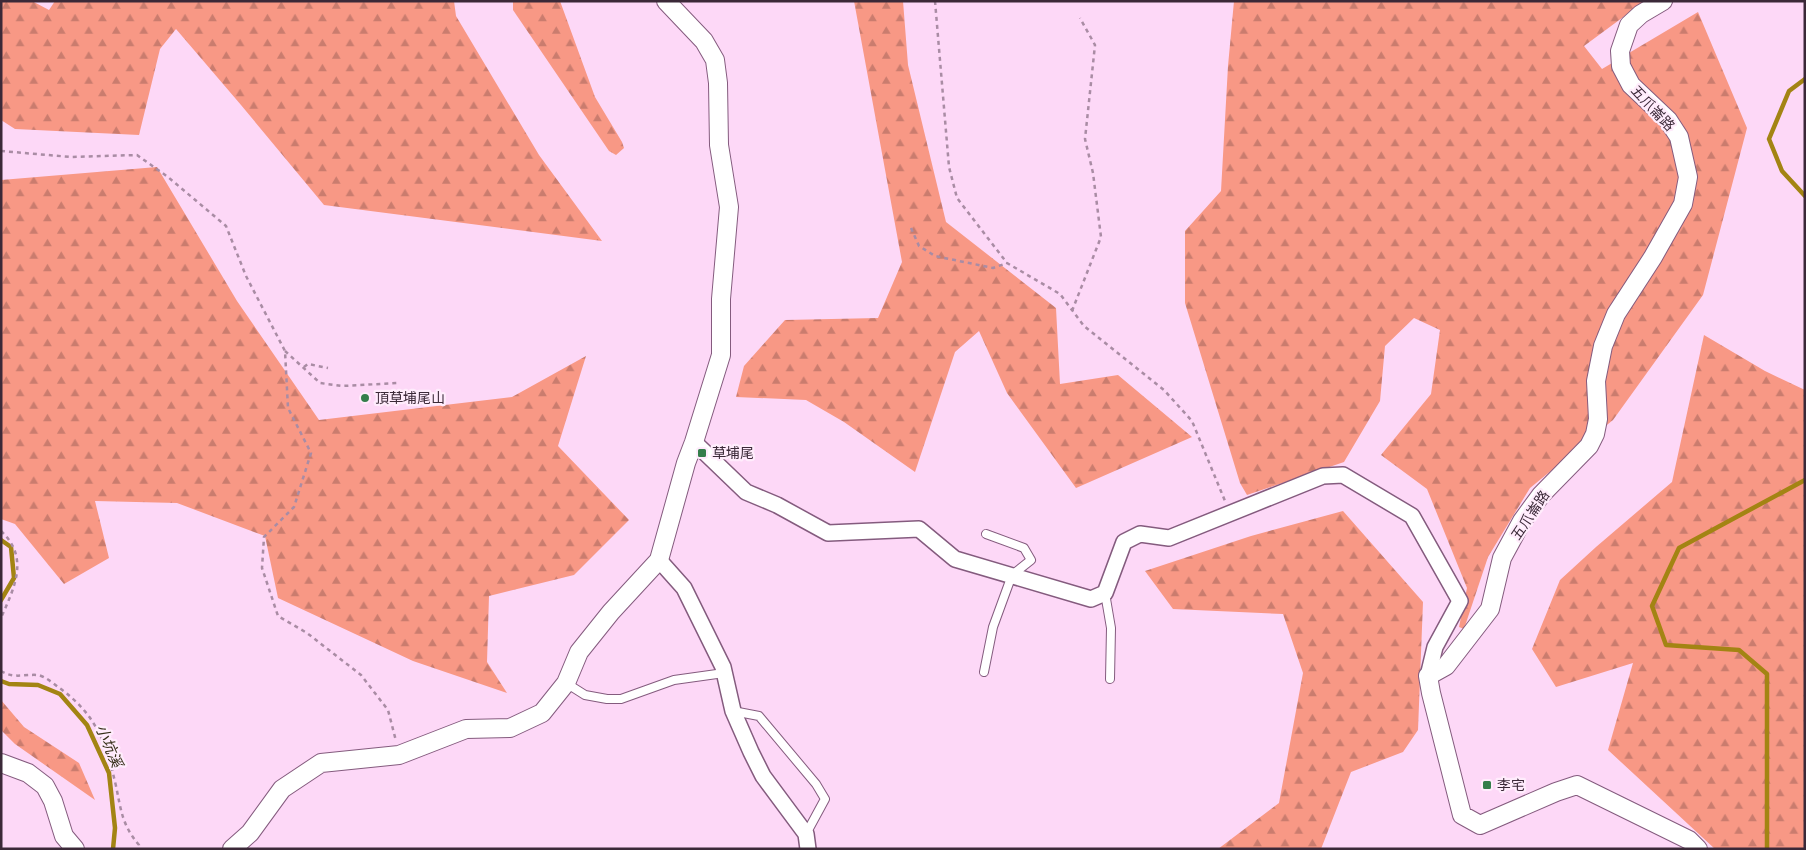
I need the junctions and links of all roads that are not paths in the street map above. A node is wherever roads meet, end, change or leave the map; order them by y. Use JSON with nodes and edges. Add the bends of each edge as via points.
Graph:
{"nodes":[{"id":1,"x":666,"y":1,"type":"edge"},
{"id":2,"x":1662,"y":1,"type":"edge"},
{"id":3,"x":694,"y":442,"type":"junction"},
{"id":4,"x":986,"y":534,"type":"dead end"},
{"id":5,"x":659,"y":560,"type":"junction"},
{"id":6,"x":1012,"y":576,"type":"junction"},
{"id":7,"x":1105,"y":593,"type":"junction"},
{"id":8,"x":984,"y":672,"type":"dead end"},
{"id":9,"x":724,"y":673,"type":"junction"},
{"id":10,"x":1428,"y":676,"type":"junction"},
{"id":11,"x":1110,"y":678,"type":"dead end"},
{"id":12,"x":566,"y":684,"type":"junction"},
{"id":13,"x":734,"y":711,"type":"junction"},
{"id":14,"x":1,"y":763,"type":"edge"},
{"id":15,"x":807,"y":844,"type":"edge"},
{"id":16,"x":75,"y":849,"type":"edge"},
{"id":17,"x":232,"y":849,"type":"edge"},
{"id":18,"x":1698,"y":849,"type":"edge"}],
"edges":[{"from":1,"to":3,"type":"street","via":[[704,41],[714,60],[718,83],[719,145],[729,207],[721,300],[721,355]]},
{"from":2,"to":10,"type":"street","name":"五爪崙路","via":[[1629,25],[1620,51],[1621,66],[1631,85],[1668,120],[1679,137],[1688,178],[1683,204],[1616,314],[1602,346],[1596,381],[1598,419],[1589,446],[1541,495],[1522,521],[1502,558],[1490,608],[1446,666]]},
{"from":3,"to":5,"type":"street"},
{"from":3,"to":6,"type":"street","via":[[746,492],[828,533],[919,530],[955,559]]},
{"from":4,"to":6,"type":"lane","via":[[1024,548],[1031,560]]},
{"from":5,"to":9,"type":"street","via":[[684,588]]},
{"from":5,"to":12,"type":"street","via":[[611,612],[580,652]]},
{"from":6,"to":7,"type":"street","via":[[1091,599]]},
{"from":6,"to":8,"type":"lane","via":[[993,627]]},
{"from":7,"to":10,"type":"street","via":[[1124,542],[1140,534],[1169,538],[1323,476],[1343,475],[1412,516],[1460,601],[1435,647]]},
{"from":7,"to":11,"type":"lane","via":[[1111,628]]},
{"from":9,"to":12,"type":"lane","via":[[674,680],[621,699],[585,695]]},
{"from":9,"to":13,"type":"street"},
{"from":10,"to":18,"type":"street","via":[[1462,816],[1480,826],[1556,792],[1578,786],[1689,840]]},
{"from":12,"to":17,"type":"street","via":[[542,713],[510,728],[466,729],[399,755],[321,762],[282,789],[250,833]]},
{"from":13,"to":15,"type":"street","via":[[763,776]]},
{"from":13,"to":15,"type":"lane","via":[[759,716],[826,799]]},
{"from":14,"to":16,"type":"street","via":[[28,772],[45,786],[64,836]]}]}
